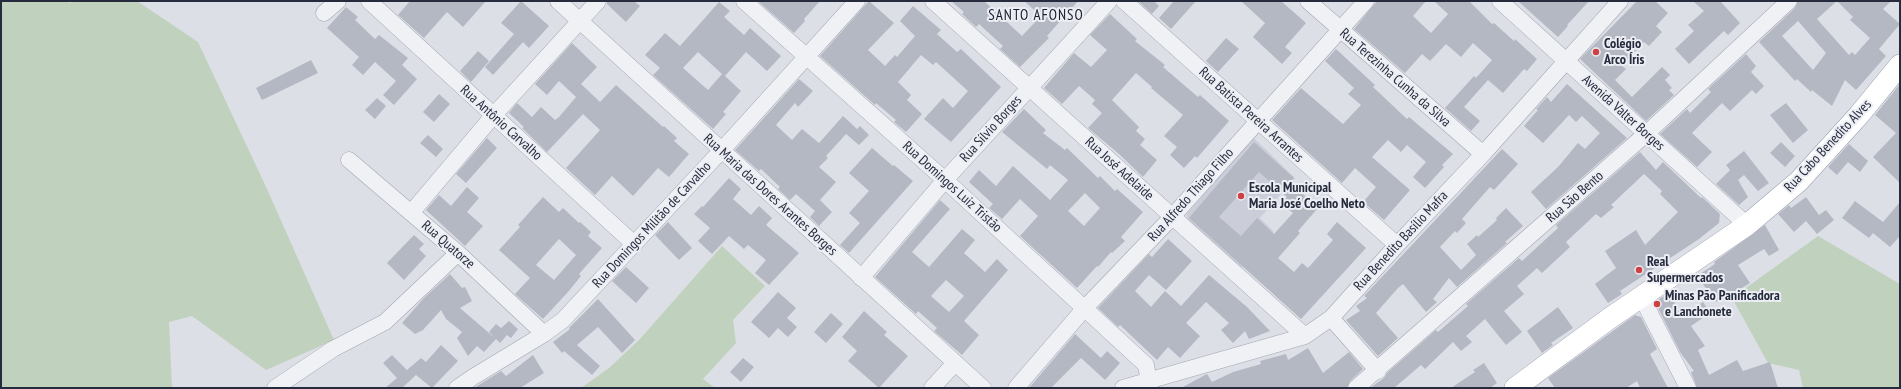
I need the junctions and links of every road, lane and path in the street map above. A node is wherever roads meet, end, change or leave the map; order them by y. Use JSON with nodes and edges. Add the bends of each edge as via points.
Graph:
{"nodes":[{"id":1,"x":338,"y":1,"type":"edge"},
{"id":2,"x":369,"y":1,"type":"edge"},
{"id":3,"x":558,"y":1,"type":"edge"},
{"id":4,"x":598,"y":1,"type":"edge"},
{"id":5,"x":744,"y":1,"type":"edge"},
{"id":6,"x":857,"y":1,"type":"edge"},
{"id":7,"x":933,"y":1,"type":"edge"},
{"id":8,"x":1109,"y":1,"type":"edge"},
{"id":9,"x":1124,"y":1,"type":"edge"},
{"id":10,"x":1308,"y":1,"type":"edge"},
{"id":11,"x":1366,"y":1,"type":"edge"},
{"id":12,"x":1500,"y":1,"type":"edge"},
{"id":13,"x":1620,"y":1,"type":"edge"},
{"id":14,"x":1789,"y":1,"type":"edge"},
{"id":15,"x":324,"y":13,"type":"dead end"},
{"id":16,"x":579,"y":21,"type":"junction"},
{"id":17,"x":1340,"y":31,"type":"junction"},
{"id":18,"x":805,"y":56,"type":"junction"},
{"id":19,"x":1565,"y":60,"type":"junction"},
{"id":20,"x":1900,"y":65,"type":"edge"},
{"id":21,"x":1029,"y":88,"type":"junction"},
{"id":22,"x":493,"y":116,"type":"junction"},
{"id":23,"x":1258,"y":122,"type":"junction"},
{"id":24,"x":1646,"y":134,"type":"junction"},
{"id":25,"x":721,"y":151,"type":"junction"},
{"id":26,"x":1482,"y":154,"type":"junction"},
{"id":27,"x":349,"y":160,"type":"dead end"},
{"id":28,"x":945,"y":180,"type":"junction"},
{"id":29,"x":411,"y":213,"type":"junction"},
{"id":30,"x":1172,"y":217,"type":"junction"},
{"id":31,"x":1747,"y":225,"type":"junction"},
{"id":32,"x":634,"y":244,"type":"junction"},
{"id":33,"x":1397,"y":245,"type":"junction"},
{"id":34,"x":458,"y":253,"type":"junction"},
{"id":35,"x":861,"y":278,"type":"junction"},
{"id":36,"x":1642,"y":296,"type":"junction"},
{"id":37,"x":1084,"y":309,"type":"junction"},
{"id":38,"x":1331,"y":318,"type":"junction"},
{"id":39,"x":544,"y":334,"type":"junction"},
{"id":40,"x":1305,"y":336,"type":"junction"},
{"id":41,"x":955,"y":363,"type":"junction"},
{"id":42,"x":1378,"y":371,"type":"junction"},
{"id":43,"x":1149,"y":384,"type":"edge"},
{"id":44,"x":275,"y":388,"type":"edge"},
{"id":45,"x":457,"y":388,"type":"edge"},
{"id":46,"x":932,"y":388,"type":"edge"},
{"id":47,"x":983,"y":388,"type":"edge"},
{"id":48,"x":1016,"y":388,"type":"edge"},
{"id":49,"x":1123,"y":388,"type":"edge"},
{"id":50,"x":1356,"y":388,"type":"edge"},
{"id":51,"x":1515,"y":388,"type":"edge"},
{"id":52,"x":1688,"y":388,"type":"edge"}],
"edges":[{"from":1,"to":15,"type":"street"},
{"from":2,"to":22,"type":"street","name":"Rua Antônio Carvalho"},
{"from":3,"to":16,"type":"street","name":"Rua Maria das Dores Arantes Borges"},
{"from":4,"to":16,"type":"street"},
{"from":5,"to":18,"type":"street","name":"Rua Domingos Luiz Tristão"},
{"from":6,"to":18,"type":"street","name":"Rua Domingos Militão de Carvalho"},
{"from":7,"to":21,"type":"street","name":"Rua José Adelaide"},
{"from":8,"to":21,"type":"street","name":"Rua Sílvio Borges"},
{"from":9,"to":23,"type":"street","name":"Rua Batista Pereira Arrantes"},
{"from":10,"to":17,"type":"street","name":"Rua Terezinha Cunha da Silva"},
{"from":11,"to":17,"type":"street","name":"Rua Alfredo Thiago Filho"},
{"from":12,"to":19,"type":"street","name":"Avenida Valter Borges"},
{"from":13,"to":19,"type":"street","name":"Rua Benedito Basílio Mafra"},
{"from":14,"to":24,"type":"street","name":"Rua São Bento"},
{"from":16,"to":22,"type":"street"},
{"from":16,"to":25,"type":"street","name":"Rua Maria das Dores Arantes Borges"},
{"from":17,"to":23,"type":"street","name":"Rua Alfredo Thiago Filho"},
{"from":17,"to":26,"type":"street","name":"Rua Terezinha Cunha da Silva"},
{"from":18,"to":25,"type":"street","name":"Rua Domingos Militão de Carvalho"},
{"from":18,"to":28,"type":"street","name":"Rua Domingos Luiz Tristão"},
{"from":19,"to":24,"type":"street","name":"Avenida Valter Borges"},
{"from":19,"to":26,"type":"street","name":"Rua Benedito Basílio Mafra"},
{"from":20,"to":31,"type":"main road","name":"Rua Cabo Benedito Alves","via":[[1804,175]]},
{"from":21,"to":28,"type":"street","name":"Rua Sílvio Borges"},
{"from":21,"to":30,"type":"street","name":"Rua José Adelaide"},
{"from":22,"to":29,"type":"street"},
{"from":22,"to":32,"type":"street","name":"Rua Antônio Carvalho"},
{"from":23,"to":30,"type":"street","name":"Rua Alfredo Thiago Filho"},
{"from":23,"to":33,"type":"street","name":"Rua Batista Pereira Arrantes"},
{"from":24,"to":31,"type":"street","name":"Avenida Valter Borges"},
{"from":24,"to":42,"type":"street","name":"Rua São Bento"},
{"from":25,"to":32,"type":"street","name":"Rua Domingos Militão de Carvalho"},
{"from":25,"to":35,"type":"street","name":"Rua Maria das Dores Arantes Borges"},
{"from":26,"to":33,"type":"street","name":"Rua Benedito Basílio Mafra"},
{"from":27,"to":29,"type":"street","name":"Rua Quatorze"},
{"from":28,"to":35,"type":"street","name":"Rua Sílvio Borges"},
{"from":28,"to":37,"type":"street","name":"Rua Domingos Luiz Tristão"},
{"from":29,"to":34,"type":"street","name":"Rua Quatorze"},
{"from":30,"to":37,"type":"street","name":"Rua Alfredo Thiago Filho"},
{"from":30,"to":40,"type":"street","name":"Rua José Adelaide"},
{"from":31,"to":36,"type":"main road","name":"Rua Cabo Benedito Alves"},
{"from":32,"to":39,"type":"street","name":"Rua Domingos Militão de Carvalho","via":[[563,320]]},
{"from":33,"to":38,"type":"street","name":"Rua Benedito Basílio Mafra"},
{"from":34,"to":39,"type":"street","name":"Rua Quatorze"},
{"from":34,"to":44,"type":"street","via":[[385,322],[333,349]]},
{"from":35,"to":41,"type":"street","name":"Rua Maria das Dores Arantes Borges"},
{"from":36,"to":51,"type":"main road","name":"Rua Cabo Benedito Alves"},
{"from":36,"to":52,"type":"street"},
{"from":37,"to":43,"type":"street","name":"Rua Domingos Luiz Tristão","via":[[1146,365]]},
{"from":37,"to":48,"type":"street","name":"Rua Alfredo Thiago Filho"},
{"from":38,"to":40,"type":"street","name":"Rua Benedito Basílio Mafra"},
{"from":38,"to":42,"type":"street"},
{"from":39,"to":45,"type":"street","name":"Rua Domingos Militão de Carvalho"},
{"from":40,"to":43,"type":"street","name":"Rua Benedito Basílio Mafra"},
{"from":41,"to":46,"type":"street"},
{"from":41,"to":47,"type":"street","name":"Rua Maria das Dores Arantes Borges"},
{"from":42,"to":50,"type":"street","name":"Rua São Bento"},
{"from":43,"to":49,"type":"street","name":"Rua Benedito Basílio Mafra"}]}
